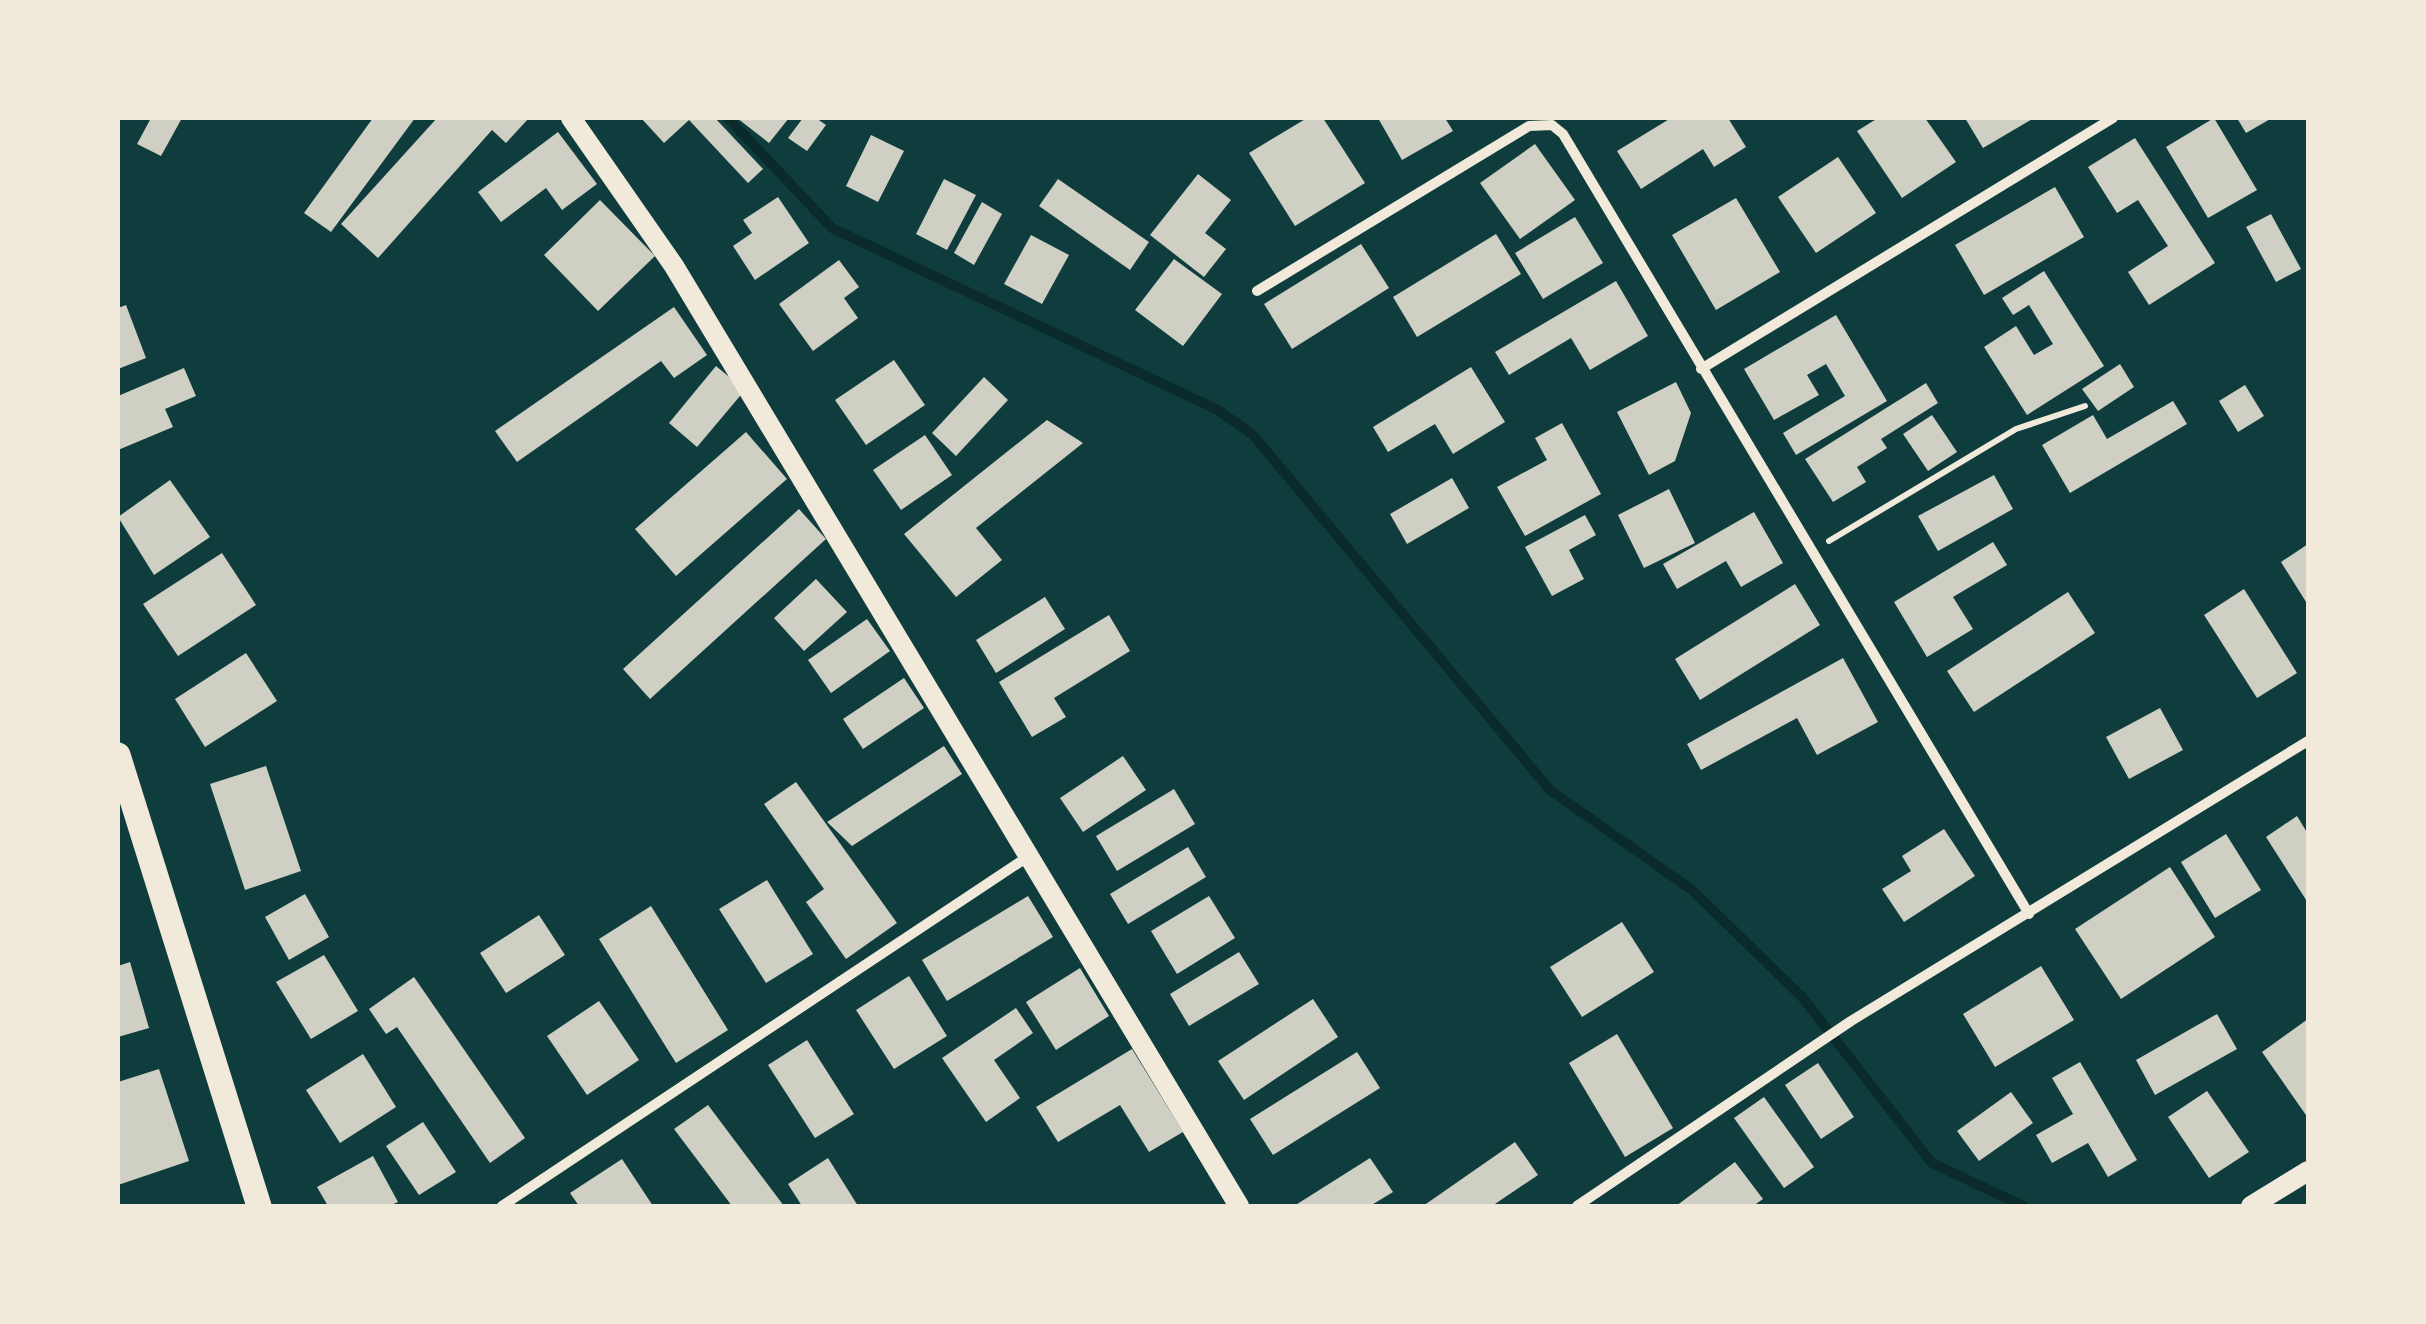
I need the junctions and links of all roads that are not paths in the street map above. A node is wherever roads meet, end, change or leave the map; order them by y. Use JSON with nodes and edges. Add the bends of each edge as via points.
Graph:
{"nodes":[{"id":1,"x":570,"y":118,"type":"edge"},
{"id":2,"x":2113,"y":118,"type":"edge"},
{"id":3,"x":1257,"y":292,"type":"dead end"},
{"id":4,"x":1701,"y":369,"type":"junction"},
{"id":5,"x":2308,"y":740,"type":"edge"},
{"id":6,"x":118,"y":755,"type":"edge"},
{"id":7,"x":1026,"y":858,"type":"junction"},
{"id":8,"x":2028,"y":914,"type":"junction"},
{"id":9,"x":2308,"y":1172,"type":"edge"},
{"id":10,"x":260,"y":1206,"type":"edge"},
{"id":11,"x":502,"y":1206,"type":"edge"},
{"id":12,"x":1239,"y":1206,"type":"edge"},
{"id":13,"x":1576,"y":1206,"type":"edge"},
{"id":14,"x":2251,"y":1206,"type":"edge"}],
"edges":[{"from":1,"to":7,"type":"main road","via":[[674,266]]},
{"from":2,"to":4,"type":"street"},
{"from":3,"to":4,"type":"street","via":[[1529,126],[1552,126],[1563,134]]},
{"from":4,"to":8,"type":"street"},
{"from":5,"to":8,"type":"street"},
{"from":6,"to":10,"type":"main road"},
{"from":7,"to":11,"type":"street"},
{"from":7,"to":12,"type":"main road"},
{"from":8,"to":13,"type":"street","via":[[1851,1022]]},
{"from":9,"to":14,"type":"main road"}]}
